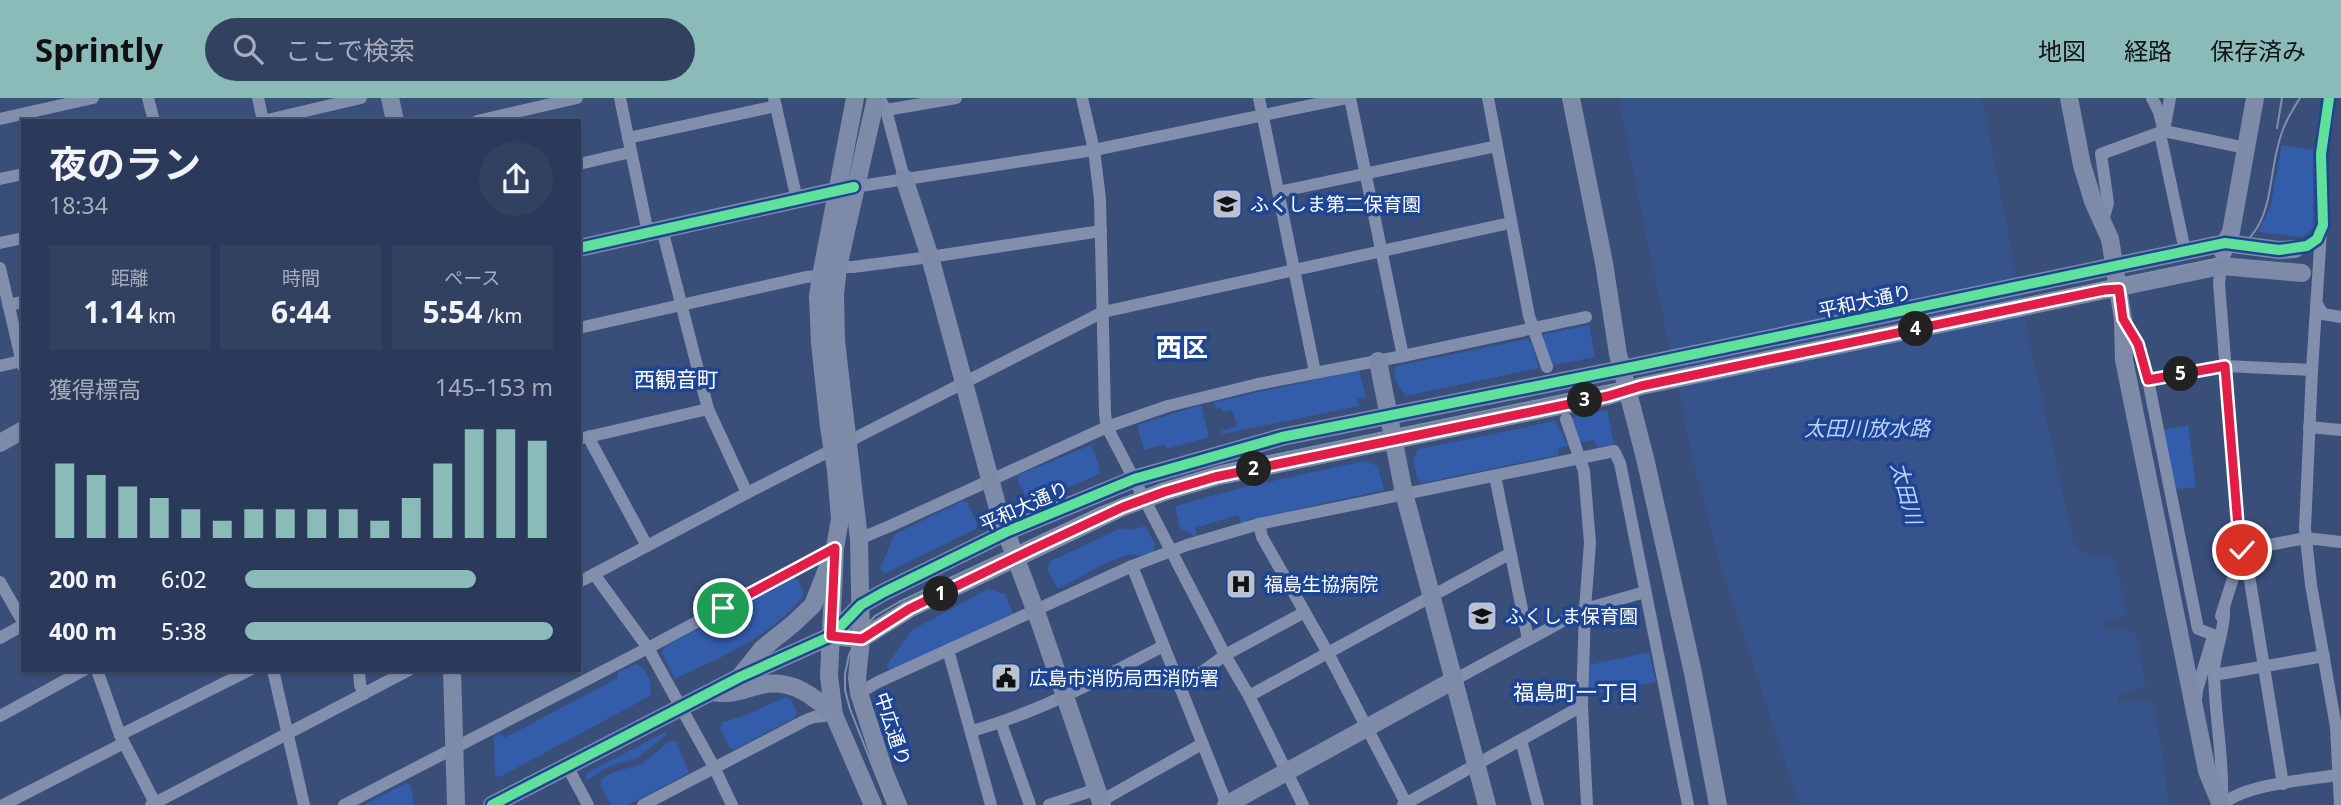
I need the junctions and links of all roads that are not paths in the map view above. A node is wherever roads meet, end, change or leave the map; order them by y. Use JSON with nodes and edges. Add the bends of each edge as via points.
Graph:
{"nodes":[{"id":1,"x":93,"y":98,"type":"edge"},
{"id":2,"x":148,"y":98,"type":"edge"},
{"id":3,"x":258,"y":98,"type":"edge"},
{"id":4,"x":361,"y":98,"type":"edge"},
{"id":5,"x":390,"y":98,"type":"edge"},
{"id":6,"x":577,"y":98,"type":"edge"},
{"id":7,"x":620,"y":98,"type":"edge"},
{"id":8,"x":855,"y":98,"type":"edge"},
{"id":9,"x":956,"y":98,"type":"edge"},
{"id":10,"x":1082,"y":98,"type":"edge"},
{"id":11,"x":1259,"y":98,"type":"edge"},
{"id":12,"x":1348,"y":98,"type":"edge"},
{"id":13,"x":1488,"y":98,"type":"edge"},
{"id":14,"x":1571,"y":98,"type":"edge"},
{"id":15,"x":2069,"y":98,"type":"edge"},
{"id":16,"x":2152,"y":98,"type":"edge"},
{"id":17,"x":2170,"y":98,"type":"edge"},
{"id":18,"x":2255,"y":98,"type":"edge"},
{"id":19,"x":2329,"y":98,"type":"edge"},
{"id":20,"x":775,"y":102,"type":"edge"},
{"id":21,"x":880,"y":102,"type":"edge"},
{"id":22,"x":1263,"y":116,"type":"junction"},
{"id":23,"x":0,"y":119,"type":"edge"},
{"id":24,"x":153,"y":119,"type":"edge"},
{"id":25,"x":263,"y":119,"type":"edge"},
{"id":26,"x":272,"y":119,"type":"edge"},
{"id":27,"x":395,"y":119,"type":"edge"},
{"id":28,"x":494,"y":119,"type":"edge"},
{"id":29,"x":2164,"y":131,"type":"junction"},
{"id":30,"x":628,"y":138,"type":"junction"},
{"id":31,"x":1497,"y":146,"type":"junction"},
{"id":32,"x":2246,"y":148,"type":"junction"},
{"id":33,"x":1094,"y":150,"type":"junction"},
{"id":34,"x":631,"y":152,"type":"junction"},
{"id":35,"x":581,"y":164,"type":"edge"},
{"id":36,"x":21,"y":174,"type":"edge"},
{"id":37,"x":1366,"y":175,"type":"junction"},
{"id":38,"x":904,"y":178,"type":"junction"},
{"id":39,"x":0,"y":179,"type":"edge"},
{"id":40,"x":854,"y":187,"type":"junction"},
{"id":41,"x":836,"y":191,"type":"junction"},
{"id":42,"x":1278,"y":192,"type":"junction"},
{"id":43,"x":797,"y":200,"type":"junction"},
{"id":44,"x":2103,"y":221,"type":"junction"},
{"id":45,"x":1510,"y":223,"type":"junction"},
{"id":46,"x":655,"y":231,"type":"junction"},
{"id":47,"x":1101,"y":231,"type":"junction"},
{"id":48,"x":2321,"y":232,"type":"junction"},
{"id":49,"x":21,"y":238,"type":"edge"},
{"id":50,"x":0,"y":243,"type":"edge"},
{"id":51,"x":2225,"y":243,"type":"junction"},
{"id":52,"x":581,"y":248,"type":"edge"},
{"id":53,"x":2295,"y":249,"type":"joint"},
{"id":54,"x":1382,"y":250,"type":"junction"},
{"id":55,"x":2185,"y":251,"type":"junction"},
{"id":56,"x":930,"y":257,"type":"junction"},
{"id":57,"x":2221,"y":266,"type":"junction"},
{"id":58,"x":838,"y":267,"type":"junction"},
{"id":59,"x":0,"y":268,"type":"edge"},
{"id":60,"x":1293,"y":269,"type":"junction"},
{"id":61,"x":2107,"y":269,"type":"junction"},
{"id":62,"x":2302,"y":273,"type":"joint"},
{"id":63,"x":821,"y":276,"type":"junction"},
{"id":64,"x":2317,"y":286,"type":"junction"},
{"id":65,"x":2111,"y":289,"type":"junction"},
{"id":66,"x":21,"y":302,"type":"edge"},
{"id":67,"x":681,"y":304,"type":"junction"},
{"id":68,"x":8,"y":305,"type":"junction"},
{"id":69,"x":2318,"y":306,"type":"junction"},
{"id":70,"x":1103,"y":312,"type":"junction"},
{"id":71,"x":1586,"y":317,"type":"dead end"},
{"id":72,"x":2341,"y":317,"type":"edge"},
{"id":73,"x":2123,"y":319,"type":"junction"},
{"id":74,"x":581,"y":328,"type":"edge"},
{"id":75,"x":1532,"y":328,"type":"junction"},
{"id":76,"x":1403,"y":356,"type":"junction"},
{"id":77,"x":21,"y":360,"type":"edge"},
{"id":78,"x":1378,"y":361,"type":"junction"},
{"id":79,"x":21,"y":364,"type":"edge"},
{"id":80,"x":0,"y":366,"type":"edge"},
{"id":81,"x":2225,"y":366,"type":"junction"},
{"id":82,"x":1547,"y":367,"type":"dead end"},
{"id":83,"x":1629,"y":368,"type":"junction"},
{"id":84,"x":2312,"y":370,"type":"junction"},
{"id":85,"x":1315,"y":372,"type":"junction"},
{"id":86,"x":2148,"y":380,"type":"junction"},
{"id":87,"x":964,"y":382,"type":"junction"},
{"id":88,"x":1634,"y":388,"type":"junction"},
{"id":89,"x":708,"y":410,"type":"junction"},
{"id":90,"x":1388,"y":415,"type":"junction"},
{"id":91,"x":1566,"y":419,"type":"dead end"},
{"id":92,"x":2309,"y":426,"type":"junction"},
{"id":93,"x":1107,"y":427,"type":"junction"},
{"id":94,"x":2341,"y":430,"type":"edge"},
{"id":95,"x":21,"y":431,"type":"edge"},
{"id":96,"x":585,"y":438,"type":"edge"},
{"id":97,"x":1393,"y":440,"type":"junction"},
{"id":98,"x":0,"y":443,"type":"edge"},
{"id":99,"x":840,"y":446,"type":"junction"},
{"id":100,"x":1580,"y":459,"type":"junction"},
{"id":101,"x":1495,"y":475,"type":"junction"},
{"id":102,"x":991,"y":478,"type":"junction"},
{"id":103,"x":1134,"y":479,"type":"junction"},
{"id":104,"x":747,"y":493,"type":"junction"},
{"id":105,"x":1404,"y":493,"type":"junction"},
{"id":106,"x":1145,"y":499,"type":"junction"},
{"id":107,"x":1259,"y":524,"type":"junction"},
{"id":108,"x":1006,"y":532,"type":"junction"},
{"id":109,"x":859,"y":538,"type":"junction"},
{"id":110,"x":2306,"y":538,"type":"junction"},
{"id":111,"x":2341,"y":542,"type":"edge"},
{"id":112,"x":647,"y":546,"type":"junction"},
{"id":113,"x":835,"y":548,"type":"junction"},
{"id":114,"x":2242,"y":550,"type":"junction"},
{"id":115,"x":1172,"y":551,"type":"junction"},
{"id":116,"x":1509,"y":554,"type":"junction"},
{"id":117,"x":1016,"y":557,"type":"junction"},
{"id":118,"x":1132,"y":566,"type":"junction"},
{"id":119,"x":594,"y":574,"type":"junction"},
{"id":120,"x":581,"y":581,"type":"edge"},
{"id":121,"x":0,"y":582,"type":"edge"},
{"id":122,"x":1645,"y":592,"type":"junction"},
{"id":123,"x":1432,"y":596,"type":"junction"},
{"id":124,"x":861,"y":605,"type":"junction"},
{"id":125,"x":1585,"y":609,"type":"junction"},
{"id":126,"x":1035,"y":610,"type":"junction"},
{"id":127,"x":2224,"y":611,"type":"junction"},
{"id":128,"x":1303,"y":613,"type":"junction"},
{"id":129,"x":21,"y":619,"type":"edge"},
{"id":130,"x":21,"y":624,"type":"edge"},
{"id":131,"x":2214,"y":635,"type":"junction"},
{"id":132,"x":831,"y":636,"type":"junction"},
{"id":133,"x":0,"y":638,"type":"edge"},
{"id":134,"x":862,"y":639,"type":"junction"},
{"id":135,"x":1528,"y":639,"type":"junction"},
{"id":136,"x":1163,"y":646,"type":"junction"},
{"id":137,"x":648,"y":648,"type":"junction"},
{"id":138,"x":948,"y":650,"type":"junction"},
{"id":139,"x":1328,"y":653,"type":"junction"},
{"id":140,"x":1226,"y":654,"type":"junction"},
{"id":141,"x":2324,"y":656,"type":"junction"},
{"id":142,"x":2264,"y":667,"type":"junction"},
{"id":143,"x":80,"y":672,"type":"edge"},
{"id":144,"x":98,"y":672,"type":"edge"},
{"id":145,"x":246,"y":672,"type":"edge"},
{"id":146,"x":273,"y":672,"type":"edge"},
{"id":147,"x":359,"y":672,"type":"edge"},
{"id":148,"x":405,"y":672,"type":"edge"},
{"id":149,"x":452,"y":672,"type":"edge"},
{"id":150,"x":2187,"y":672,"type":"junction"},
{"id":151,"x":2214,"y":675,"type":"junction"},
{"id":152,"x":740,"y":677,"type":"junction"},
{"id":153,"x":1454,"y":680,"type":"junction"},
{"id":154,"x":1180,"y":688,"type":"junction"},
{"id":155,"x":2197,"y":690,"type":"junction"},
{"id":156,"x":711,"y":692,"type":"junction"},
{"id":157,"x":859,"y":693,"type":"junction"},
{"id":158,"x":364,"y":694,"type":"junction"},
{"id":159,"x":1065,"y":696,"type":"junction"},
{"id":160,"x":1249,"y":696,"type":"junction"},
{"id":161,"x":1582,"y":706,"type":"junction"},
{"id":162,"x":680,"y":708,"type":"junction"},
{"id":163,"x":2195,"y":713,"type":"junction"},
{"id":164,"x":834,"y":715,"type":"junction"},
{"id":165,"x":0,"y":716,"type":"edge"},
{"id":166,"x":1001,"y":723,"type":"junction"},
{"id":167,"x":2218,"y":724,"type":"junction"},
{"id":168,"x":1368,"y":729,"type":"junction"},
{"id":169,"x":972,"y":731,"type":"junction"},
{"id":170,"x":288,"y":734,"type":"junction"},
{"id":171,"x":122,"y":739,"type":"junction"},
{"id":172,"x":1521,"y":740,"type":"junction"},
{"id":173,"x":1202,"y":744,"type":"junction"},
{"id":174,"x":455,"y":748,"type":"junction"},
{"id":175,"x":1476,"y":764,"type":"junction"},
{"id":176,"x":567,"y":766,"type":"junction"},
{"id":177,"x":714,"y":767,"type":"junction"},
{"id":178,"x":1286,"y":772,"type":"junction"},
{"id":179,"x":2337,"y":775,"type":"junction"},
{"id":180,"x":2283,"y":784,"type":"junction"},
{"id":181,"x":1100,"y":798,"type":"edge"},
{"id":182,"x":154,"y":804,"type":"edge"},
{"id":183,"x":1405,"y":804,"type":"edge"},
{"id":184,"x":3,"y":805,"type":"edge"},
{"id":185,"x":304,"y":805,"type":"edge"},
{"id":186,"x":344,"y":805,"type":"edge"},
{"id":187,"x":456,"y":805,"type":"edge"},
{"id":188,"x":492,"y":805,"type":"edge"},
{"id":189,"x":588,"y":805,"type":"edge"},
{"id":190,"x":643,"y":805,"type":"edge"},
{"id":191,"x":732,"y":805,"type":"edge"},
{"id":192,"x":873,"y":805,"type":"edge"},
{"id":193,"x":898,"y":805,"type":"edge"},
{"id":194,"x":991,"y":805,"type":"edge"},
{"id":195,"x":1030,"y":805,"type":"edge"},
{"id":196,"x":1049,"y":805,"type":"edge"},
{"id":197,"x":1226,"y":805,"type":"edge"},
{"id":198,"x":1303,"y":805,"type":"edge"},
{"id":199,"x":1487,"y":805,"type":"edge"},
{"id":200,"x":1538,"y":805,"type":"edge"},
{"id":201,"x":1587,"y":805,"type":"edge"},
{"id":202,"x":1688,"y":805,"type":"edge"},
{"id":203,"x":1718,"y":805,"type":"edge"},
{"id":204,"x":2222,"y":805,"type":"edge"},
{"id":205,"x":2340,"y":805,"type":"edge"}],
"edges":[{"from":1,"to":23,"type":"street"},
{"from":2,"to":24,"type":"street"},
{"from":3,"to":25,"type":"street"},
{"from":4,"to":26,"type":"street"},
{"from":5,"to":27,"type":"street"},
{"from":6,"to":28,"type":"street"},
{"from":7,"to":30,"type":"street"},
{"from":8,"to":41,"type":"street"},
{"from":9,"to":21,"type":"street"},
{"from":10,"to":33,"type":"street"},
{"from":11,"to":22,"type":"street"},
{"from":12,"to":22,"type":"street"},
{"from":12,"to":37,"type":"street"},
{"from":13,"to":31,"type":"street"},
{"from":14,"to":83,"type":"street"},
{"from":15,"to":44,"type":"street","via":[[2082,165]]},
{"from":16,"to":29,"type":"street"},
{"from":17,"to":29,"type":"street"},
{"from":18,"to":32,"type":"street"},
{"from":19,"to":48,"type":"street","via":[[2321,154]]},
{"from":20,"to":30,"type":"street"},
{"from":20,"to":43,"type":"street"},
{"from":21,"to":38,"type":"street"},
{"from":21,"to":40,"type":"street"},
{"from":22,"to":33,"type":"street"},
{"from":22,"to":42,"type":"street"},
{"from":29,"to":32,"type":"street"},
{"from":29,"to":44,"type":"street","via":[[2101,154],[2108,203]]},
{"from":29,"to":55,"type":"street","via":[[2161,138]]},
{"from":30,"to":34,"type":"street"},
{"from":31,"to":37,"type":"street"},
{"from":31,"to":45,"type":"street"},
{"from":32,"to":51,"type":"street"},
{"from":33,"to":38,"type":"street"},
{"from":33,"to":47,"type":"street"},
{"from":34,"to":35,"type":"street"},
{"from":34,"to":46,"type":"street"},
{"from":36,"to":39,"type":"street"},
{"from":37,"to":42,"type":"street"},
{"from":37,"to":54,"type":"street"},
{"from":38,"to":40,"type":"street"},
{"from":38,"to":56,"type":"street"},
{"from":40,"to":41,"type":"street"},
{"from":40,"to":58,"type":"street"},
{"from":41,"to":43,"type":"street"},
{"from":41,"to":63,"type":"street"},
{"from":42,"to":60,"type":"street"},
{"from":43,"to":46,"type":"street"},
{"from":44,"to":61,"type":"street","via":[[2110,239]]},
{"from":45,"to":54,"type":"street"},
{"from":45,"to":75,"type":"street"},
{"from":46,"to":52,"type":"street"},
{"from":46,"to":67,"type":"street"},
{"from":47,"to":56,"type":"street"},
{"from":47,"to":70,"type":"street"},
{"from":48,"to":53,"type":"street","via":[[2311,244]]},
{"from":48,"to":64,"type":"street"},
{"from":49,"to":50,"type":"street"},
{"from":51,"to":53,"type":"street","name":"平和大通り"},
{"from":51,"to":55,"type":"street","name":"平和大通り"},
{"from":51,"to":57,"type":"street"},
{"from":54,"to":60,"type":"street"},
{"from":54,"to":76,"type":"street"},
{"from":55,"to":61,"type":"street","name":"平和大通り"},
{"from":56,"to":58,"type":"street"},
{"from":56,"to":87,"type":"street"},
{"from":57,"to":62,"type":"street","name":"平和大通り"},
{"from":57,"to":65,"type":"street","name":"平和大通り"},
{"from":57,"to":81,"type":"street"},
{"from":58,"to":99,"type":"street"},
{"from":59,"to":68,"type":"street"},
{"from":60,"to":70,"type":"street"},
{"from":60,"to":85,"type":"street"},
{"from":61,"to":65,"type":"street"},
{"from":61,"to":83,"type":"street","name":"平和大通り"},
{"from":62,"to":64,"type":"street"},
{"from":63,"to":67,"type":"street"},
{"from":63,"to":99,"type":"street","via":[[820,343],[829,427]]},
{"from":64,"to":69,"type":"street"},
{"from":65,"to":73,"type":"street"},
{"from":65,"to":88,"type":"street","name":"平和大通り"},
{"from":66,"to":68,"type":"street"},
{"from":67,"to":74,"type":"street"},
{"from":67,"to":89,"type":"street"},
{"from":68,"to":77,"type":"street"},
{"from":69,"to":72,"type":"street","via":[[2323,314]]},
{"from":69,"to":84,"type":"street"},
{"from":70,"to":87,"type":"street"},
{"from":70,"to":93,"type":"street"},
{"from":71,"to":75,"type":"street"},
{"from":73,"to":86,"type":"street","via":[[2138,344]]},
{"from":73,"to":150,"type":"street","via":[[2124,360]]},
{"from":75,"to":76,"type":"street"},
{"from":75,"to":82,"type":"street"},
{"from":76,"to":78,"type":"street"},
{"from":78,"to":85,"type":"street"},
{"from":78,"to":90,"type":"street"},
{"from":79,"to":80,"type":"street"},
{"from":81,"to":84,"type":"street"},
{"from":81,"to":86,"type":"street"},
{"from":81,"to":114,"type":"street"},
{"from":83,"to":88,"type":"street"},
{"from":83,"to":90,"type":"street","name":"平和大通り"},
{"from":84,"to":92,"type":"street"},
{"from":85,"to":93,"type":"street","via":[[1205,396]]},
{"from":86,"to":131,"type":"street","via":[[2198,629]]},
{"from":87,"to":99,"type":"street"},
{"from":87,"to":102,"type":"street"},
{"from":88,"to":97,"type":"street","name":"平和大通り"},
{"from":88,"to":203,"type":"street"},
{"from":89,"to":96,"type":"street"},
{"from":89,"to":104,"type":"street"},
{"from":90,"to":97,"type":"street"},
{"from":90,"to":103,"type":"street","name":"平和大通り","via":[[1282,437]]},
{"from":91,"to":100,"type":"street"},
{"from":92,"to":94,"type":"street"},
{"from":92,"to":110,"type":"street"},
{"from":93,"to":102,"type":"street"},
{"from":93,"to":103,"type":"street"},
{"from":95,"to":98,"type":"street"},
{"from":96,"to":112,"type":"street"},
{"from":97,"to":105,"type":"street"},
{"from":97,"to":106,"type":"street","name":"平和大通り","via":[[1215,477]]},
{"from":99,"to":104,"type":"street"},
{"from":99,"to":109,"type":"street","name":"中広通り"},
{"from":99,"to":113,"type":"street","via":[[840,519]]},
{"from":100,"to":101,"type":"street"},
{"from":100,"to":122,"type":"street","via":[[1614,451],[1618,456]]},
{"from":100,"to":125,"type":"street","via":[[1590,543]]},
{"from":101,"to":105,"type":"street"},
{"from":101,"to":116,"type":"street"},
{"from":102,"to":108,"type":"street"},
{"from":102,"to":109,"type":"street"},
{"from":103,"to":106,"type":"street"},
{"from":103,"to":108,"type":"street","name":"平和大通り"},
{"from":104,"to":112,"type":"street"},
{"from":105,"to":107,"type":"street"},
{"from":105,"to":123,"type":"street"},
{"from":106,"to":115,"type":"street"},
{"from":106,"to":117,"type":"street","name":"平和大通り"},
{"from":107,"to":115,"type":"street"},
{"from":107,"to":128,"type":"street"},
{"from":108,"to":117,"type":"street"},
{"from":108,"to":124,"type":"street","name":"平和大通り"},
{"from":109,"to":124,"type":"street","name":"中広通り"},
{"from":110,"to":111,"type":"street"},
{"from":110,"to":114,"type":"street"},
{"from":110,"to":141,"type":"street"},
{"from":112,"to":119,"type":"street"},
{"from":113,"to":132,"type":"street"},
{"from":113,"to":137,"type":"street"},
{"from":113,"to":152,"type":"street","via":[[813,605],[763,648]]},
{"from":114,"to":127,"type":"street"},
{"from":114,"to":142,"type":"street"},
{"from":115,"to":118,"type":"street"},
{"from":115,"to":140,"type":"street"},
{"from":116,"to":123,"type":"street"},
{"from":116,"to":135,"type":"street"},
{"from":117,"to":126,"type":"street"},
{"from":117,"to":134,"type":"street","name":"平和大通り","via":[[909,609]]},
{"from":118,"to":126,"type":"street"},
{"from":118,"to":136,"type":"street"},
{"from":119,"to":120,"type":"street"},
{"from":119,"to":137,"type":"street"},
{"from":121,"to":129,"type":"street"},
{"from":122,"to":125,"type":"street"},
{"from":122,"to":202,"type":"street"},
{"from":123,"to":139,"type":"street"},
{"from":123,"to":153,"type":"street"},
{"from":124,"to":132,"type":"street","name":"平和大通り"},
{"from":124,"to":134,"type":"street","name":"中広通り"},
{"from":125,"to":135,"type":"street"},
{"from":125,"to":161,"type":"street"},
{"from":126,"to":138,"type":"street"},
{"from":126,"to":159,"type":"street"},
{"from":127,"to":131,"type":"street"},
{"from":127,"to":151,"type":"street"},
{"from":128,"to":139,"type":"street"},
{"from":128,"to":140,"type":"street"},
{"from":130,"to":133,"type":"street"},
{"from":131,"to":155,"type":"street"},
{"from":132,"to":134,"type":"street","name":"平和大通り"},
{"from":132,"to":152,"type":"street","name":"平和大通り"},
{"from":132,"to":164,"type":"street","via":[[829,676]]},
{"from":134,"to":157,"type":"street","name":"中広通り"},
{"from":135,"to":153,"type":"street"},
{"from":136,"to":154,"type":"street"},
{"from":136,"to":159,"type":"street"},
{"from":137,"to":162,"type":"street"},
{"from":137,"to":174,"type":"street"},
{"from":138,"to":157,"type":"street"},
{"from":138,"to":169,"type":"street"},
{"from":139,"to":160,"type":"street"},
{"from":139,"to":168,"type":"street"},
{"from":140,"to":154,"type":"street"},
{"from":140,"to":160,"type":"street"},
{"from":141,"to":142,"type":"street"},
{"from":141,"to":179,"type":"street","via":[[2336,727]]},
{"from":142,"to":151,"type":"street"},
{"from":142,"to":180,"type":"street"},
{"from":143,"to":165,"type":"street"},
{"from":144,"to":171,"type":"street"},
{"from":145,"to":171,"type":"street"},
{"from":146,"to":170,"type":"street"},
{"from":147,"to":158,"type":"street"},
{"from":148,"to":158,"type":"street"},
{"from":149,"to":174,"type":"street"},
{"from":150,"to":155,"type":"street"},
{"from":150,"to":163,"type":"street"},
{"from":151,"to":167,"type":"street"},
{"from":152,"to":156,"type":"street","name":"平和大通り"},
{"from":153,"to":168,"type":"street"},
{"from":153,"to":175,"type":"street"},
{"from":154,"to":173,"type":"street"},
{"from":155,"to":163,"type":"street"},
{"from":155,"to":167,"type":"street"},
{"from":156,"to":162,"type":"street","name":"平和大通り"},
{"from":156,"to":164,"type":"street","via":[[732,694],[784,683],[820,701]]},
{"from":157,"to":193,"type":"street","name":"中広通り"},
{"from":158,"to":170,"type":"street"},
{"from":159,"to":166,"type":"street"},
{"from":159,"to":181,"type":"street"},
{"from":160,"to":178,"type":"street"},
{"from":161,"to":172,"type":"street"},
{"from":161,"to":201,"type":"street"},
{"from":162,"to":176,"type":"street","name":"平和大通り"},
{"from":162,"to":177,"type":"street"},
{"from":163,"to":204,"type":"street","via":[[2207,771]]},
{"from":164,"to":177,"type":"street","via":[[806,720]]},
{"from":164,"to":192,"type":"street"},
{"from":166,"to":169,"type":"street"},
{"from":166,"to":195,"type":"street"},
{"from":167,"to":204,"type":"street"},
{"from":168,"to":178,"type":"street"},
{"from":168,"to":183,"type":"street"},
{"from":169,"to":194,"type":"street"},
{"from":170,"to":182,"type":"street"},
{"from":170,"to":185,"type":"street"},
{"from":171,"to":182,"type":"street"},
{"from":171,"to":184,"type":"street"},
{"from":172,"to":175,"type":"street"},
{"from":172,"to":200,"type":"street"},
{"from":173,"to":181,"type":"street"},
{"from":173,"to":197,"type":"street"},
{"from":174,"to":186,"type":"street"},
{"from":174,"to":187,"type":"street"},
{"from":175,"to":183,"type":"street"},
{"from":175,"to":199,"type":"street"},
{"from":176,"to":188,"type":"street","name":"平和大通り"},
{"from":176,"to":189,"type":"street"},
{"from":177,"to":190,"type":"street"},
{"from":177,"to":191,"type":"street"},
{"from":178,"to":197,"type":"street"},
{"from":178,"to":198,"type":"street"},
{"from":179,"to":180,"type":"street"},
{"from":179,"to":205,"type":"street"},
{"from":180,"to":204,"type":"street","via":[[2240,793]]},
{"from":181,"to":196,"type":"street"}]}
